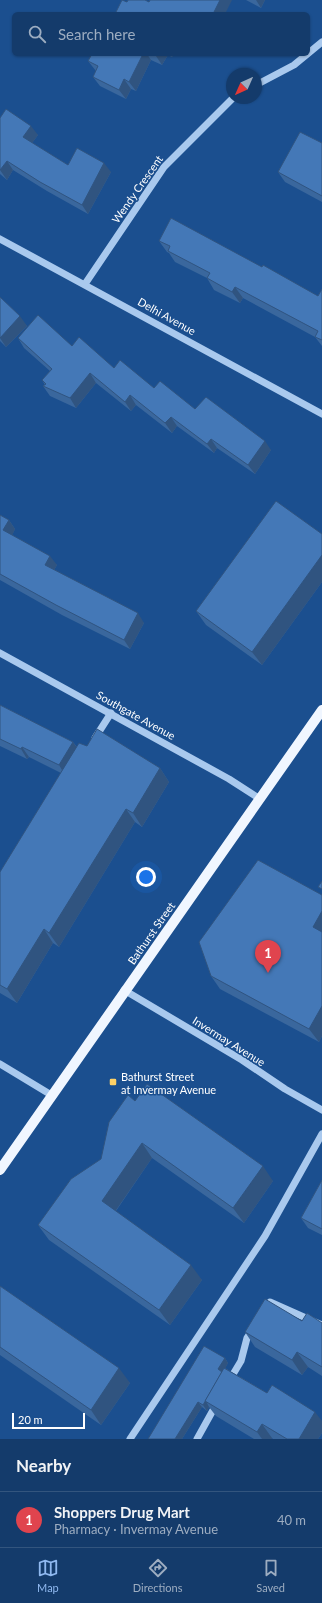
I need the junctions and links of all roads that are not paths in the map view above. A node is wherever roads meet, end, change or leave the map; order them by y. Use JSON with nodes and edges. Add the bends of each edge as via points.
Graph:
{"nodes":[{"id":1,"x":322,"y":42,"type":"edge"},
{"id":2,"x":310,"y":52,"type":"edge"},
{"id":3,"x":305,"y":56,"type":"edge"},
{"id":4,"x":262,"y":82,"type":"edge"},
{"id":5,"x":227,"y":104,"type":"edge"},
{"id":6,"x":0,"y":239,"type":"edge"},
{"id":7,"x":85,"y":284,"type":"junction"},
{"id":8,"x":322,"y":414,"type":"edge"},
{"id":9,"x":0,"y":653,"type":"edge"},
{"id":10,"x":322,"y":710,"type":"edge"},
{"id":11,"x":111,"y":713,"type":"junction"},
{"id":12,"x":90,"y":746,"type":"edge"},
{"id":13,"x":260,"y":799,"type":"junction"},
{"id":14,"x":124,"y":990,"type":"junction"},
{"id":15,"x":0,"y":1064,"type":"edge"},
{"id":16,"x":53,"y":1096,"type":"junction"},
{"id":17,"x":322,"y":1110,"type":"edge"},
{"id":18,"x":322,"y":1134,"type":"edge"},
{"id":19,"x":0,"y":1170,"type":"edge"},
{"id":20,"x":322,"y":1325,"type":"edge"},
{"id":21,"x":130,"y":1439,"type":"edge"},
{"id":22,"x":197,"y":1439,"type":"edge"}],
"edges":[{"from":1,"to":2,"type":"street"},
{"from":3,"to":4,"type":"street","via":[[294,65]]},
{"from":5,"to":7,"type":"street","name":"Wendy Crescent","via":[[164,167]]},
{"from":6,"to":7,"type":"street","name":"Delhi Avenue"},
{"from":7,"to":8,"type":"street","name":"Delhi Avenue"},
{"from":9,"to":11,"type":"street","name":"Southgate Avenue"},
{"from":10,"to":13,"type":"main road","name":"Bathurst Street"},
{"from":11,"to":12,"type":"street"},
{"from":11,"to":13,"type":"street","name":"Southgate Avenue"},
{"from":13,"to":14,"type":"main road","name":"Bathurst Street"},
{"from":14,"to":16,"type":"main road","name":"Bathurst Street"},
{"from":14,"to":17,"type":"street","name":"Invermay Avenue"},
{"from":15,"to":16,"type":"street"},
{"from":16,"to":19,"type":"main road","name":"Bathurst Street"},
{"from":18,"to":21,"type":"street","via":[[265,1236]]},
{"from":20,"to":22,"type":"street","via":[[270,1302],[247,1338],[241,1361]]}]}
